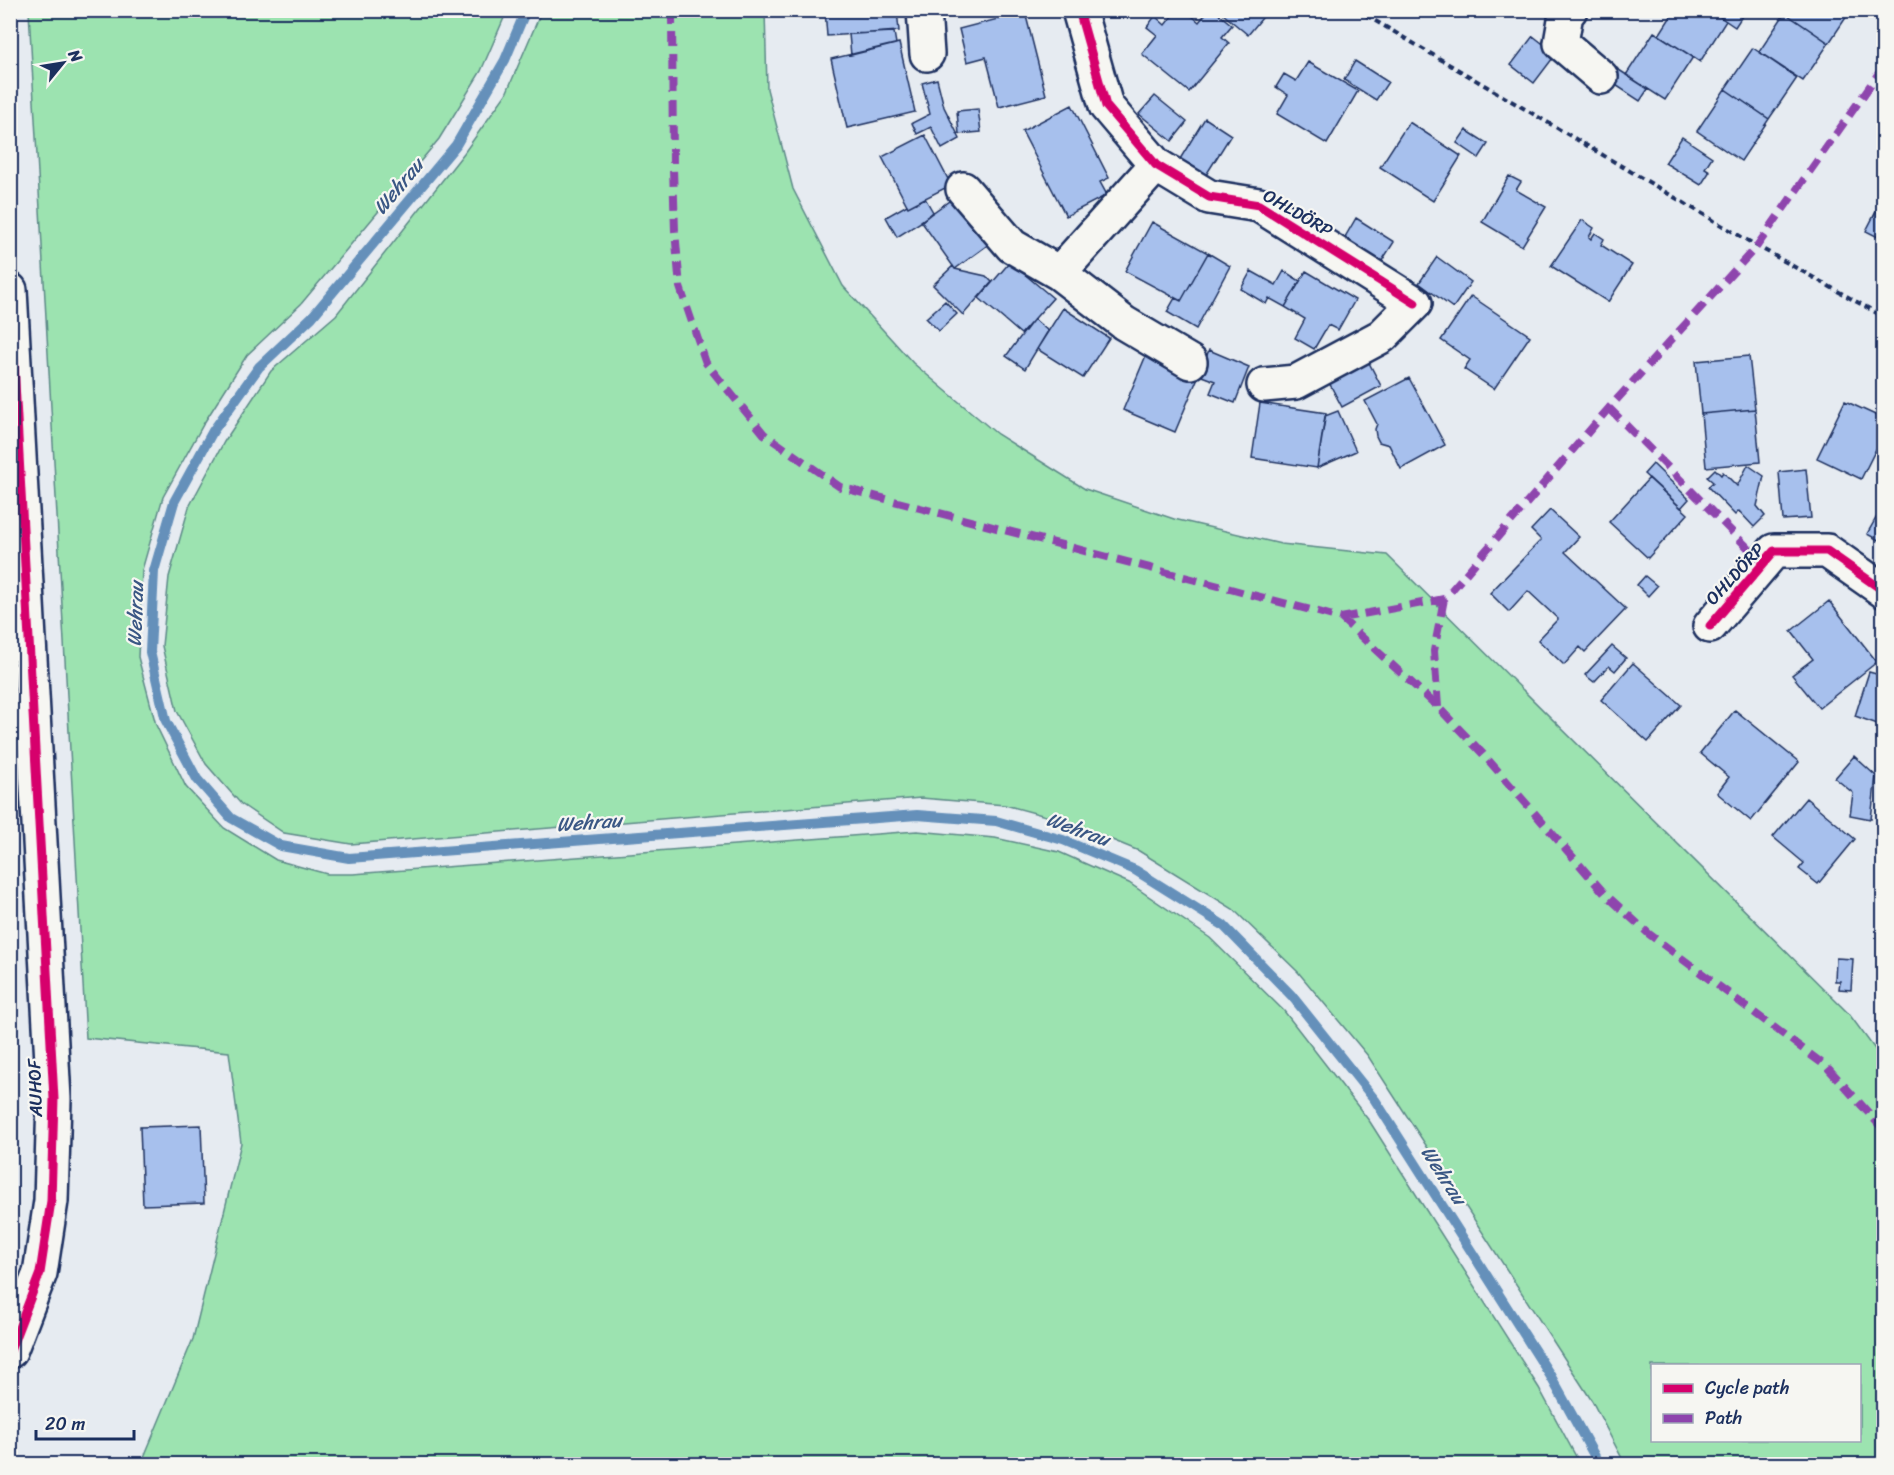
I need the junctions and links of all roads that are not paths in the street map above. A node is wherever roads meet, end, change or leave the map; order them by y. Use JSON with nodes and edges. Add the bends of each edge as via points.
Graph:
{"nodes":[{"id":1,"x":924,"y":10,"type":"edge"},
{"id":2,"x":1079,"y":10,"type":"edge"},
{"id":3,"x":1570,"y":10,"type":"edge"},
{"id":4,"x":927,"y":54,"type":"dead end"},
{"id":5,"x":1601,"y":77,"type":"dead end"},
{"id":6,"x":1156,"y":165,"type":"junction"},
{"id":7,"x":963,"y":189,"type":"dead end"},
{"id":8,"x":1059,"y":273,"type":"junction"},
{"id":9,"x":10,"y":290,"type":"edge"},
{"id":10,"x":1190,"y":362,"type":"dead end"},
{"id":11,"x":1264,"y":385,"type":"dead end"},
{"id":12,"x":1884,"y":591,"type":"edge"},
{"id":13,"x":1710,"y":626,"type":"dead end"},
{"id":14,"x":10,"y":1352,"type":"edge"}],
"edges":[{"from":1,"to":4,"type":"street"},
{"from":2,"to":6,"type":"street","name":"OHLDÖRP","via":[[1106,106]]},
{"from":3,"to":5,"type":"street","via":[[1561,43]]},
{"from":6,"to":8,"type":"street"},
{"from":6,"to":11,"type":"street","name":"OHLDÖRP","via":[[1209,197],[1259,206],[1415,303],[1382,336],[1296,382]]},
{"from":7,"to":8,"type":"street","via":[[1012,246]]},
{"from":8,"to":10,"type":"street","via":[[1124,323]]},
{"from":9,"to":14,"type":"street","name":"AUHOF","via":[[54,1099],[51,1201],[40,1273]]},
{"from":12,"to":13,"type":"street","name":"OHLDÖRP","via":[[1827,551],[1774,551]]}]}
